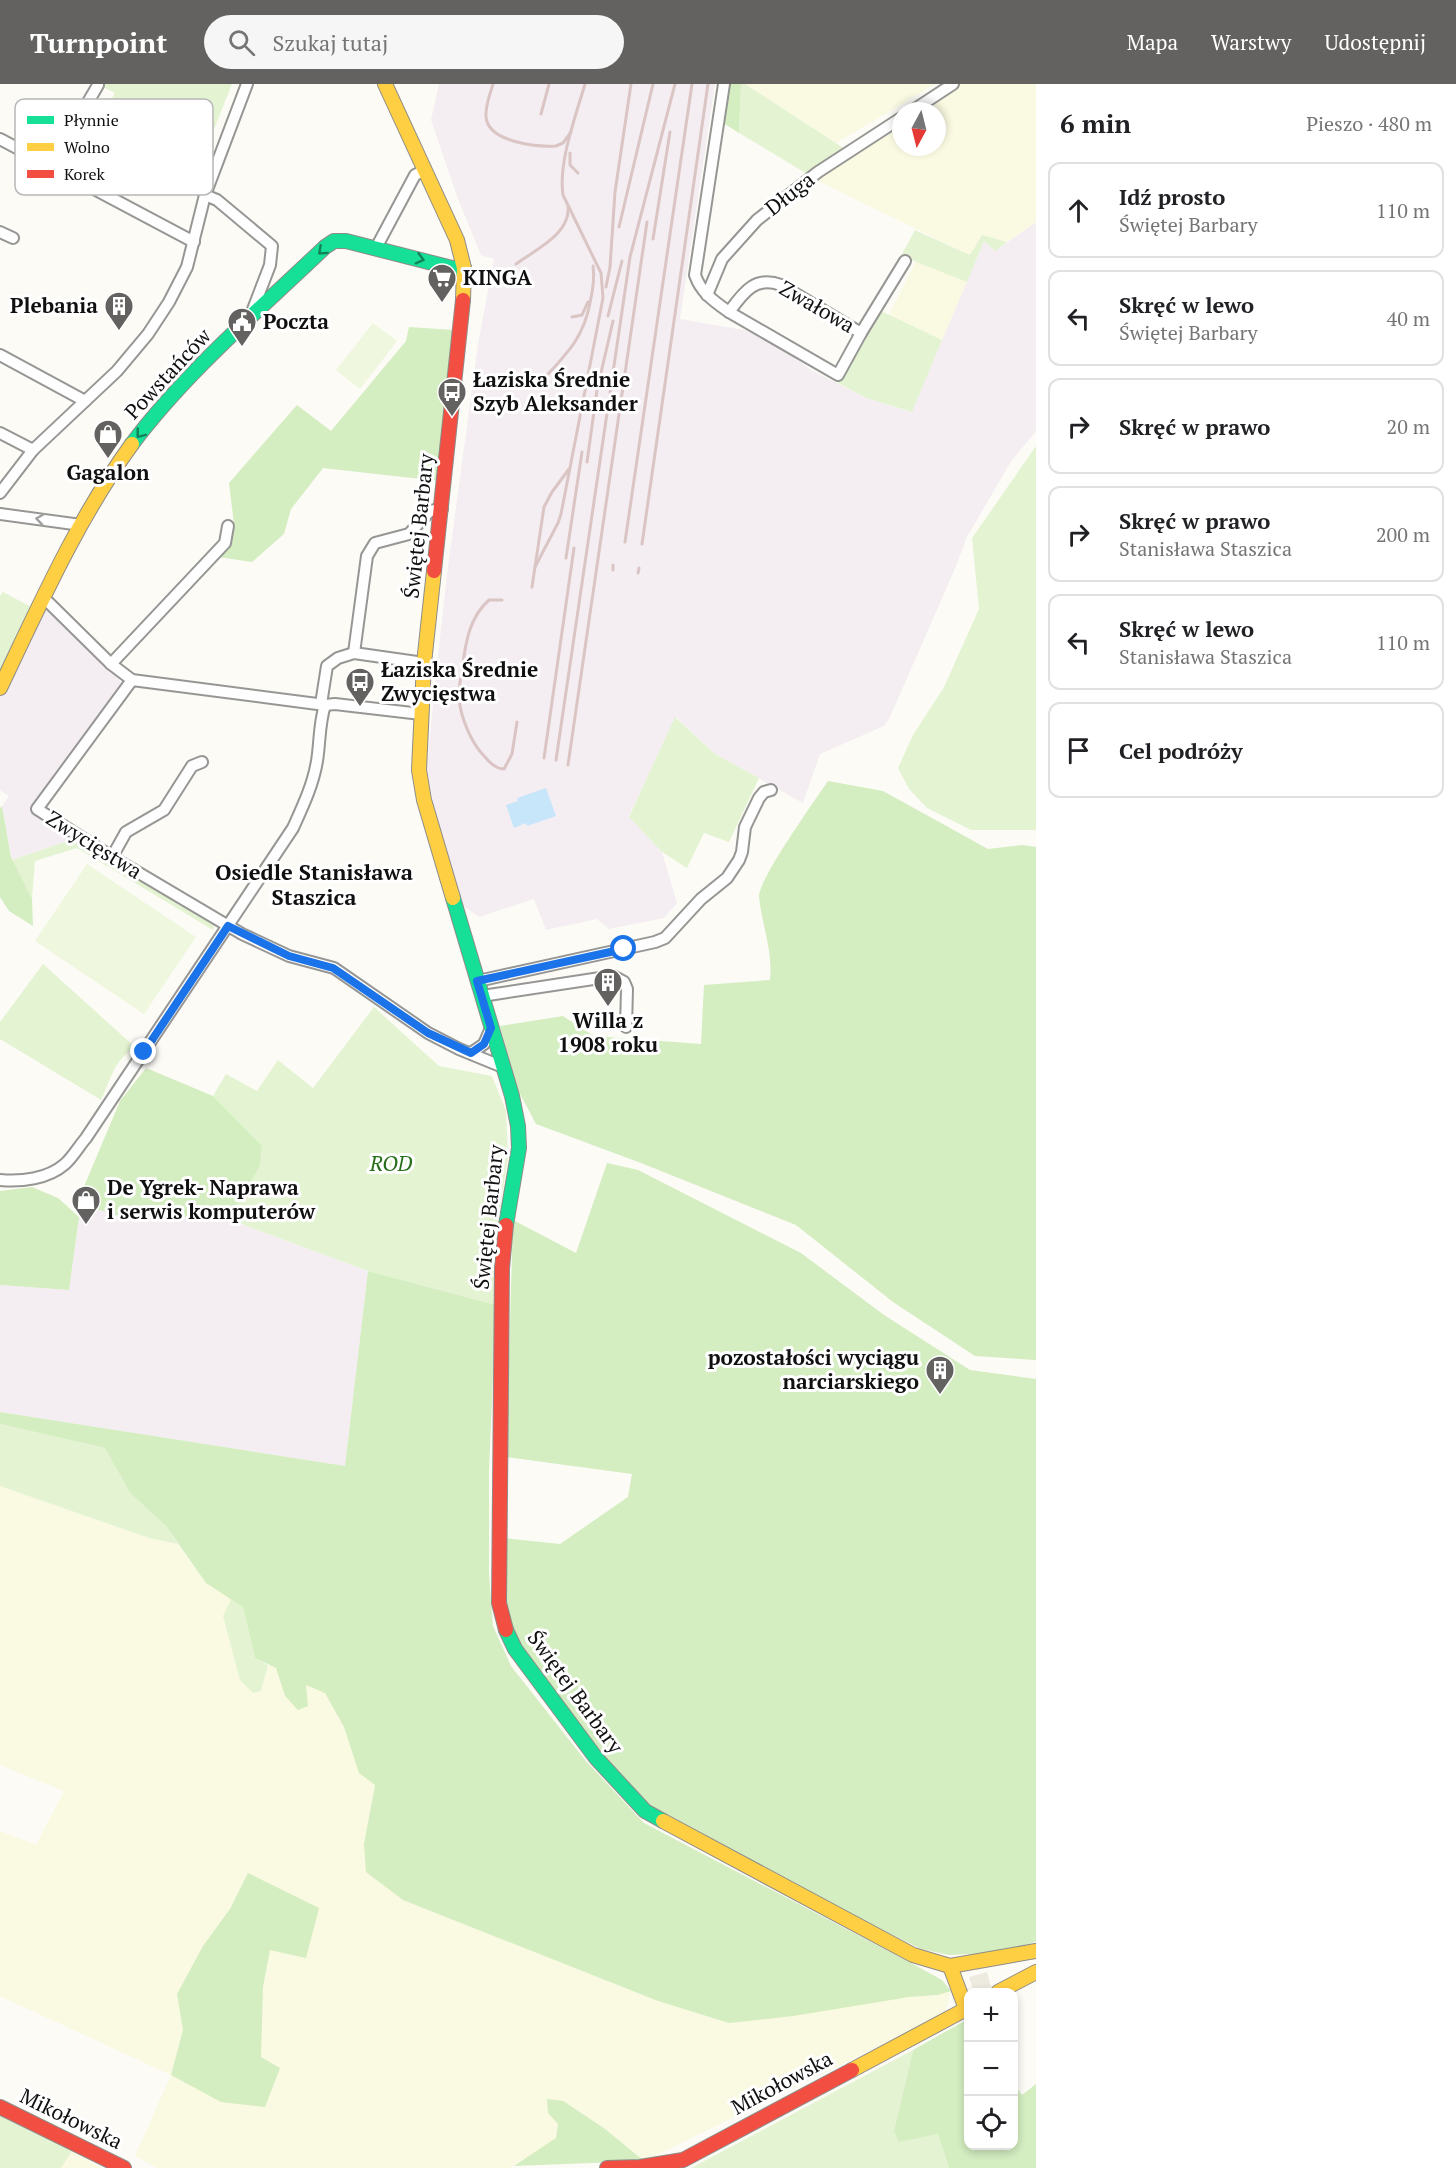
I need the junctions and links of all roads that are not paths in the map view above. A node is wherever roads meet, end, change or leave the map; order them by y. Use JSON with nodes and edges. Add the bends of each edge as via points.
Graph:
{"nodes":[{"id":1,"x":247,"y":84,"type":"edge"},
{"id":2,"x":385,"y":84,"type":"edge"},
{"id":3,"x":724,"y":84,"type":"edge"},
{"id":4,"x":953,"y":84,"type":"edge"},
{"id":5,"x":98,"y":85,"type":"edge"},
{"id":6,"x":90,"y":99,"type":"edge"},
{"id":7,"x":926,"y":102,"type":"edge"},
{"id":8,"x":892,"y":124,"type":"edge"},
{"id":9,"x":0,"y":139,"type":"edge"},
{"id":10,"x":15,"y":147,"type":"edge"},
{"id":11,"x":420,"y":172,"type":"junction"},
{"id":12,"x":213,"y":174,"type":"edge"},
{"id":13,"x":104,"y":195,"type":"edge"},
{"id":14,"x":205,"y":195,"type":"joint"},
{"id":15,"x":0,"y":231,"type":"edge"},
{"id":16,"x":13,"y":238,"type":"dead end"},
{"id":17,"x":194,"y":243,"type":"junction"},
{"id":18,"x":376,"y":248,"type":"junction"},
{"id":19,"x":905,"y":261,"type":"dead end"},
{"id":20,"x":464,"y":268,"type":"junction"},
{"id":21,"x":707,"y":295,"type":"junction"},
{"id":22,"x":729,"y":312,"type":"junction"},
{"id":23,"x":250,"y":318,"type":"junction"},
{"id":24,"x":861,"y":333,"type":"junction"},
{"id":25,"x":0,"y":355,"type":"edge"},
{"id":26,"x":85,"y":401,"type":"junction"},
{"id":27,"x":0,"y":434,"type":"edge"},
{"id":28,"x":33,"y":450,"type":"junction"},
{"id":29,"x":0,"y":493,"type":"edge"},
{"id":30,"x":442,"y":509,"type":"junction"},
{"id":31,"x":0,"y":514,"type":"edge"},
{"id":32,"x":81,"y":525,"type":"junction"},
{"id":33,"x":228,"y":526,"type":"dead end"},
{"id":34,"x":44,"y":598,"type":"junction"},
{"id":35,"x":354,"y":653,"type":"junction"},
{"id":36,"x":424,"y":663,"type":"junction"},
{"id":37,"x":111,"y":664,"type":"junction"},
{"id":38,"x":132,"y":680,"type":"junction"},
{"id":39,"x":0,"y":688,"type":"edge"},
{"id":40,"x":323,"y":705,"type":"junction"},
{"id":41,"x":421,"y":714,"type":"junction"},
{"id":42,"x":202,"y":762,"type":"dead end"},
{"id":43,"x":771,"y":790,"type":"dead end"},
{"id":44,"x":111,"y":857,"type":"junction"},
{"id":45,"x":228,"y":926,"type":"junction"},
{"id":46,"x":477,"y":981,"type":"junction"},
{"id":47,"x":482,"y":996,"type":"junction"},
{"id":48,"x":627,"y":1027,"type":"dead end"},
{"id":49,"x":491,"y":1028,"type":"junction"},
{"id":50,"x":471,"y":1053,"type":"junction"},
{"id":51,"x":502,"y":1067,"type":"junction"},
{"id":52,"x":0,"y":1180,"type":"edge"},
{"id":53,"x":1036,"y":1951,"type":"edge"},
{"id":54,"x":950,"y":1966,"type":"junction"},
{"id":55,"x":1036,"y":1972,"type":"edge"},
{"id":56,"x":1006,"y":1988,"type":"edge"},
{"id":57,"x":964,"y":2001,"type":"edge"},
{"id":58,"x":964,"y":2011,"type":"edge"},
{"id":59,"x":0,"y":2107,"type":"edge"},
{"id":60,"x":124,"y":2168,"type":"edge"},
{"id":61,"x":607,"y":2168,"type":"edge"}],
"edges":[{"from":1,"to":12,"type":"street"},
{"from":2,"to":11,"type":"street","name":"Świętej Barbary"},
{"from":3,"to":21,"type":"street","via":[[696,275]]},
{"from":4,"to":7,"type":"street"},
{"from":5,"to":6,"type":"street"},
{"from":8,"to":21,"type":"street","name":"Długa","via":[[818,172],[757,220],[722,259]]},
{"from":9,"to":10,"type":"street"},
{"from":11,"to":18,"type":"street"},
{"from":11,"to":20,"type":"street","name":"Świętej Barbary","via":[[457,240]]},
{"from":13,"to":17,"type":"street"},
{"from":14,"to":17,"type":"street"},
{"from":14,"to":23,"type":"street","via":[[217,200],[272,246],[270,265]]},
{"from":15,"to":16,"type":"street"},
{"from":17,"to":26,"type":"street","via":[[187,267],[153,326],[117,371]]},
{"from":18,"to":20,"type":"street","name":"Powstańców","one_way":true},
{"from":18,"to":23,"type":"street","name":"Powstańców","one_way":true,"via":[[334,241]]},
{"from":19,"to":24,"type":"street","name":"Zwałowa"},
{"from":20,"to":30,"type":"street","name":"Świętej Barbary"},
{"from":21,"to":22,"type":"street"},
{"from":22,"to":24,"type":"street","name":"Zwałowa","via":[[748,289],[772,282]]},
{"from":22,"to":24,"type":"street","via":[[838,375]]},
{"from":23,"to":32,"type":"street","name":"Powstańców","one_way":true,"via":[[211,354],[143,429],[110,474]]},
{"from":25,"to":26,"type":"street"},
{"from":26,"to":28,"type":"street"},
{"from":27,"to":28,"type":"street"},
{"from":28,"to":29,"type":"street"},
{"from":30,"to":35,"type":"street","via":[[430,511],[409,534],[375,543],[367,556]]},
{"from":30,"to":36,"type":"street","name":"Świętej Barbary"},
{"from":32,"to":31,"type":"street","one_way":true},
{"from":32,"to":34,"type":"street","name":"Powstańców"},
{"from":33,"to":37,"type":"street","via":[[225,543]]},
{"from":34,"to":37,"type":"street"},
{"from":34,"to":39,"type":"street","name":"Powstańców"},
{"from":35,"to":36,"type":"street"},
{"from":35,"to":40,"type":"street","via":[[327,666]]},
{"from":36,"to":41,"type":"street","name":"Świętej Barbary"},
{"from":37,"to":38,"type":"street"},
{"from":38,"to":40,"type":"street"},
{"from":38,"to":44,"type":"street","name":"Zwycięstwa","via":[[37,809]]},
{"from":40,"to":41,"type":"street"},
{"from":40,"to":45,"type":"street","via":[[308,795],[293,828]]},
{"from":41,"to":46,"type":"street","name":"Świętej Barbary","via":[[419,770],[424,800]]},
{"from":42,"to":44,"type":"street","via":[[192,765],[164,810],[126,832]]},
{"from":43,"to":46,"type":"street","via":[[759,798],[745,827],[739,860],[727,878],[665,938]]},
{"from":44,"to":45,"type":"street","name":"Zwycięstwa"},
{"from":45,"to":50,"type":"street","name":"Zwycięstwa","via":[[289,956],[333,968],[428,1033]]},
{"from":45,"to":52,"type":"street","via":[[65,1164],[34,1179]]},
{"from":46,"to":47,"type":"street","name":"Świętej Barbary"},
{"from":47,"to":48,"type":"street","via":[[613,976],[624,982],[627,989]]},
{"from":47,"to":49,"type":"street","name":"Świętej Barbary"},
{"from":49,"to":50,"type":"street","via":[[484,1044]]},
{"from":49,"to":51,"type":"street","name":"Świętej Barbary"},
{"from":50,"to":51,"type":"street","name":"Zwycięstwa"},
{"from":51,"to":54,"type":"street","name":"Świętej Barbary","via":[[519,1126],[502,1268],[499,1498],[499,1603],[515,1649],[596,1758],[645,1811],[913,1955]]},
{"from":53,"to":54,"type":"street","name":"Świętej Barbary"},
{"from":54,"to":57,"type":"street"},
{"from":55,"to":56,"type":"street"},
{"from":58,"to":61,"type":"street","name":"Mikołowska","via":[[683,2160]]},
{"from":59,"to":60,"type":"street","name":"Mikołowska"}]}
